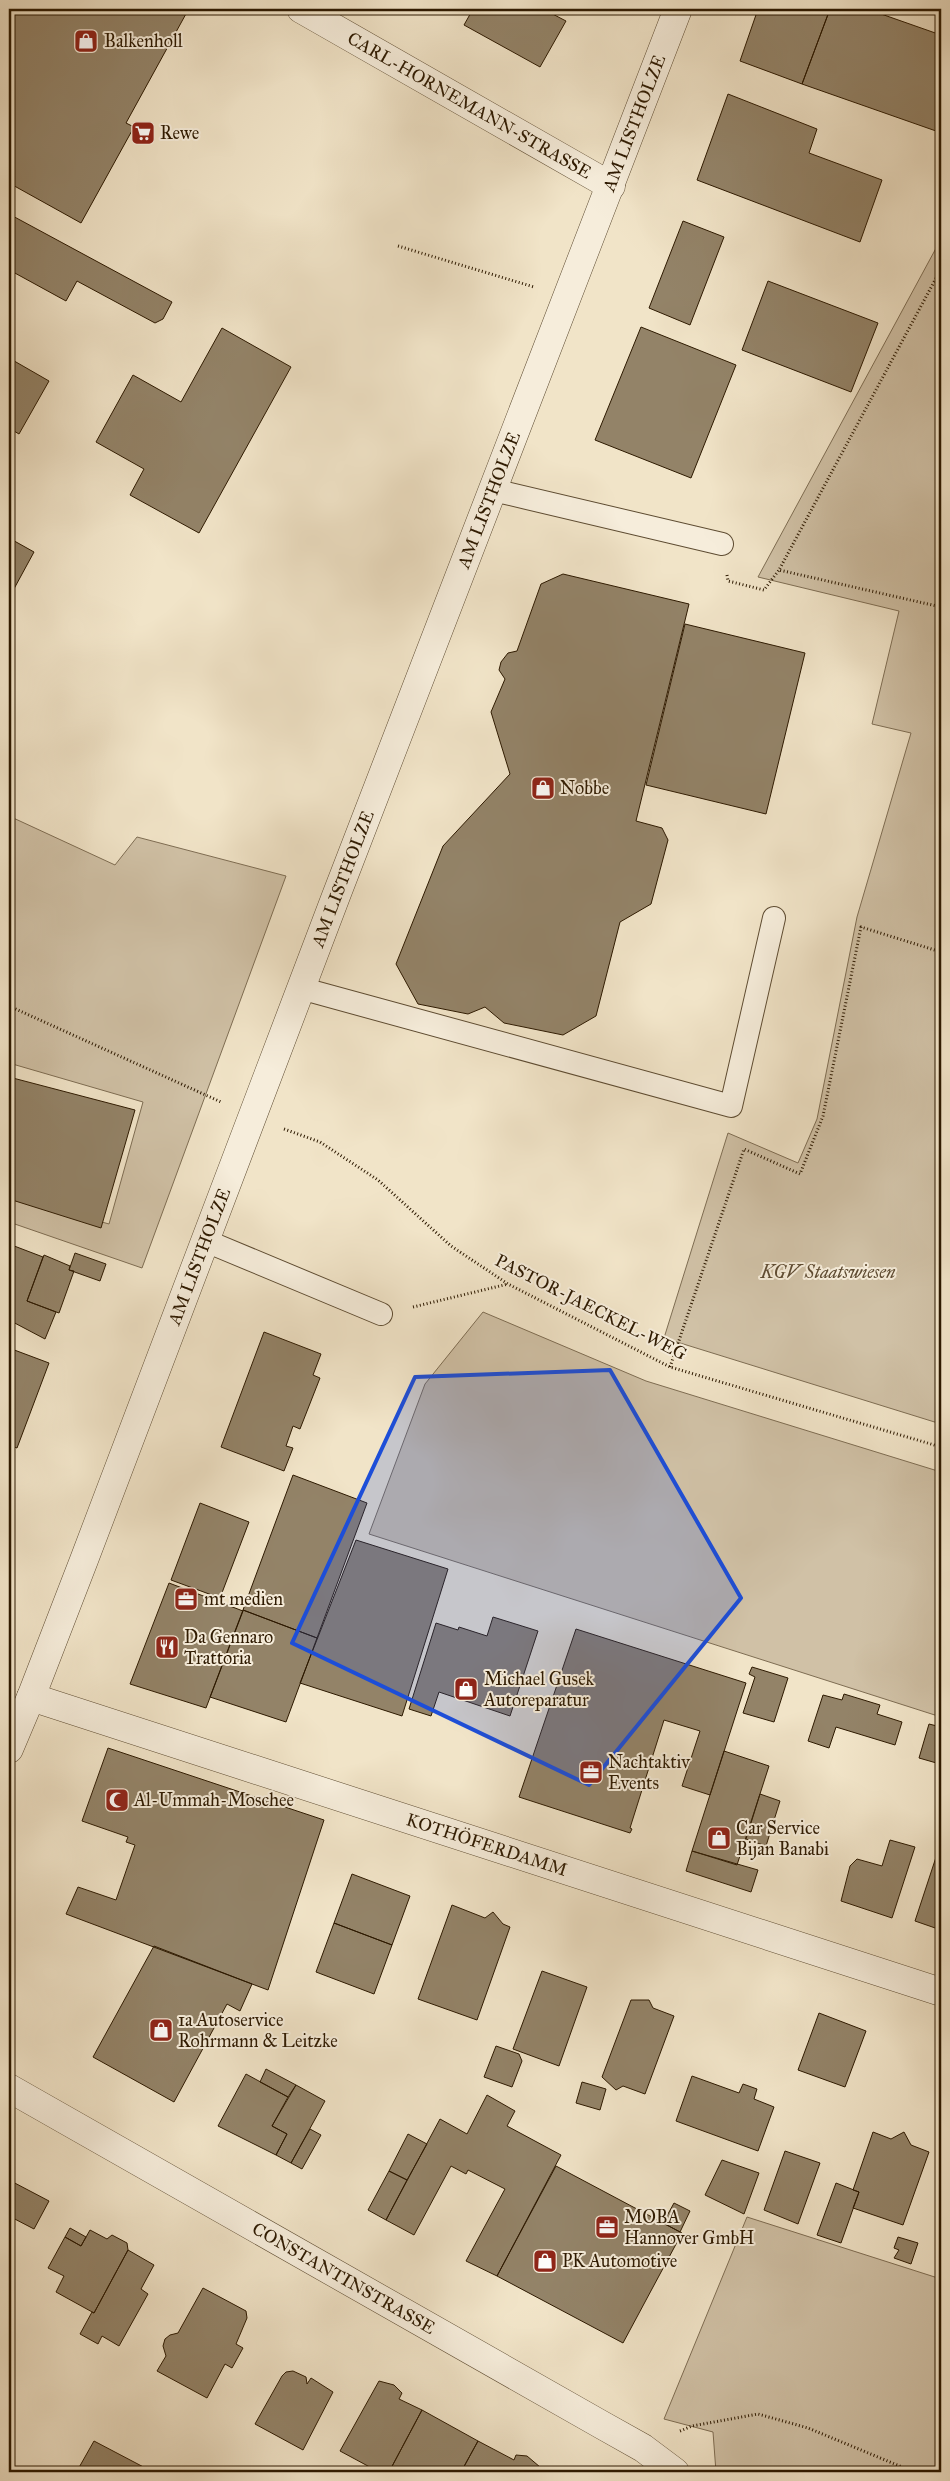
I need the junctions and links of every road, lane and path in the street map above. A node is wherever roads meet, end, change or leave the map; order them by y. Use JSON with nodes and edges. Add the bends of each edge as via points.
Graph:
{"nodes":[{"id":1,"x":301,"y":9,"type":"edge"},
{"id":2,"x":678,"y":9,"type":"edge"},
{"id":3,"x":611,"y":186,"type":"junction"},
{"id":4,"x":398,"y":246,"type":"dead end"},
{"id":5,"x":941,"y":269,"type":"edge"},
{"id":6,"x":568,"y":297,"type":"junction"},
{"id":7,"x":493,"y":490,"type":"junction"},
{"id":8,"x":722,"y":544,"type":"joint"},
{"id":9,"x":779,"y":570,"type":"junction"},
{"id":10,"x":941,"y":608,"type":"edge"},
{"id":11,"x":774,"y":918,"type":"dead end"},
{"id":12,"x":941,"y":952,"type":"edge"},
{"id":13,"x":300,"y":988,"type":"junction"},
{"id":14,"x":9,"y":1006,"type":"edge"},
{"id":15,"x":202,"y":1094,"type":"dead end"},
{"id":16,"x":320,"y":1142,"type":"dead end"},
{"id":17,"x":206,"y":1241,"type":"junction"},
{"id":18,"x":508,"y":1284,"type":"junction"},
{"id":19,"x":381,"y":1314,"type":"joint"},
{"id":20,"x":670,"y":1367,"type":"junction"},
{"id":21,"x":941,"y":1447,"type":"edge"},
{"id":22,"x":32,"y":1697,"type":"junction"},
{"id":23,"x":9,"y":1749,"type":"edge"},
{"id":24,"x":941,"y":1992,"type":"edge"},
{"id":25,"x":9,"y":2088,"type":"edge"},
{"id":26,"x":643,"y":2448,"type":"junction"},
{"id":27,"x":675,"y":2472,"type":"edge"},
{"id":28,"x":914,"y":2472,"type":"edge"}],
"edges":[{"from":1,"to":3,"type":"street","name":"CARL-HORNEMANN-STRASSE"},
{"from":2,"to":3,"type":"street","name":"AM LISTHOLZE"},
{"from":3,"to":6,"type":"street","name":"AM LISTHOLZE"},
{"from":4,"to":6,"type":"path"},
{"from":5,"to":9,"type":"path"},
{"from":6,"to":7,"type":"street","name":"AM LISTHOLZE"},
{"from":7,"to":8,"type":"lane"},
{"from":7,"to":13,"type":"street","name":"AM LISTHOLZE"},
{"from":8,"to":9,"type":"path","via":[[728,581],[764,590]]},
{"from":9,"to":10,"type":"path"},
{"from":11,"to":13,"type":"lane","via":[[731,1106]]},
{"from":12,"to":20,"type":"path","via":[[861,927],[823,1116],[800,1174],[744,1149]]},
{"from":13,"to":17,"type":"street","name":"AM LISTHOLZE"},
{"from":14,"to":15,"type":"path"},
{"from":16,"to":18,"type":"path","name":"PASTOR-JAECKEL-WEG","via":[[378,1180],[451,1246]]},
{"from":17,"to":19,"type":"lane"},
{"from":17,"to":22,"type":"street","name":"AM LISTHOLZE"},
{"from":18,"to":19,"type":"path"},
{"from":18,"to":20,"type":"path","name":"PASTOR-JAECKEL-WEG"},
{"from":20,"to":21,"type":"path","name":"PASTOR-JAECKEL-WEG"},
{"from":22,"to":23,"type":"street","name":"AM LISTHOLZE"},
{"from":22,"to":24,"type":"street","name":"KOTHÖFERDAMM"},
{"from":25,"to":26,"type":"street","name":"CONSTANTINSTRASSE"},
{"from":26,"to":27,"type":"street","name":"CONSTANTINSTRASSE"},
{"from":26,"to":28,"type":"path","via":[[692,2426],[758,2414],[808,2428]]}]}
